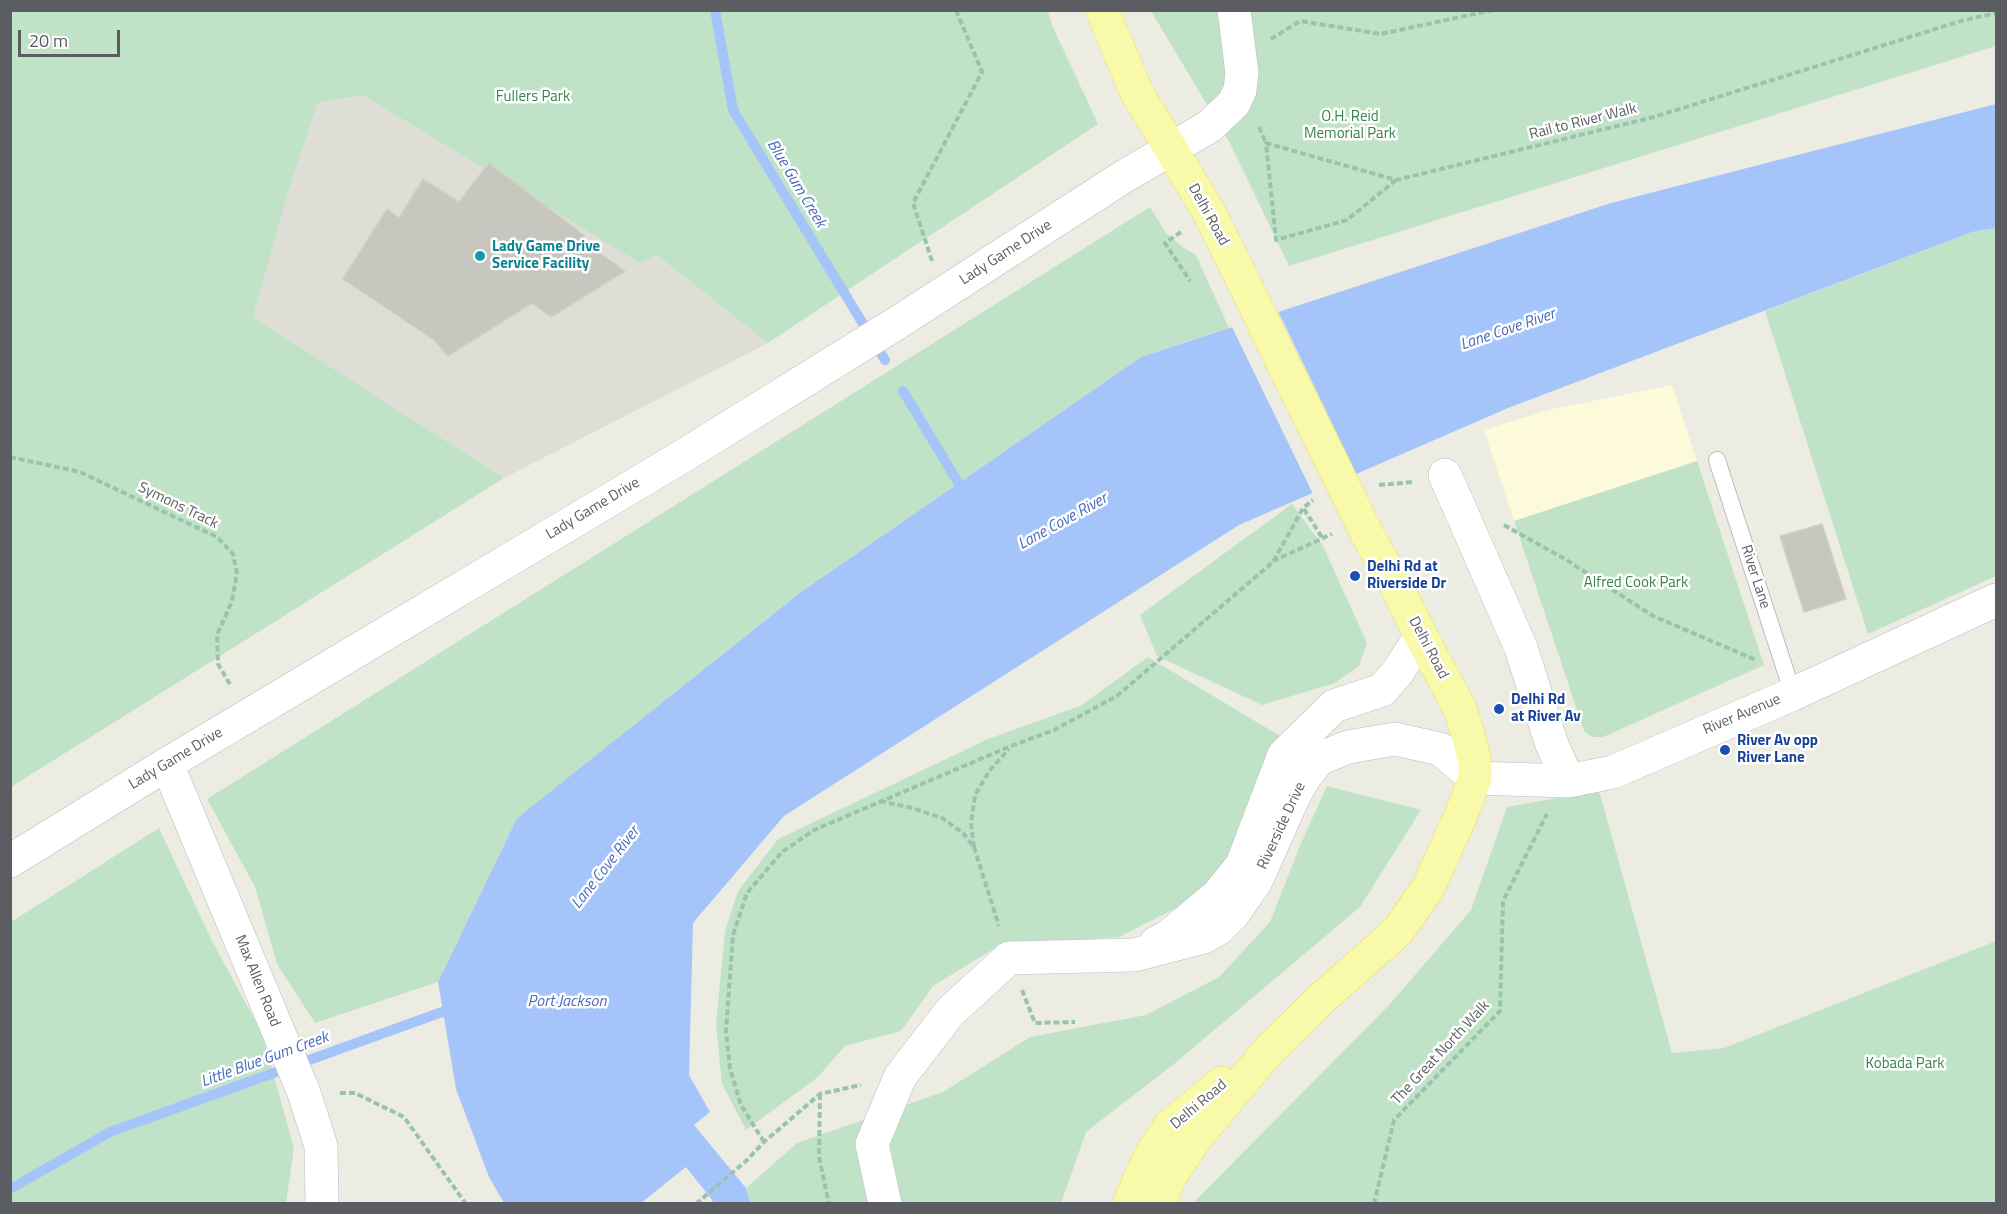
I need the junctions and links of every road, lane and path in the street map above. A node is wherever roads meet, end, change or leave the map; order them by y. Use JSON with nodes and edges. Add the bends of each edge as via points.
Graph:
{"nodes":[{"id":1,"x":956,"y":10,"type":"edge"},
{"id":2,"x":1102,"y":10,"type":"edge"},
{"id":3,"x":1234,"y":10,"type":"edge"},
{"id":4,"x":1493,"y":10,"type":"edge"},
{"id":5,"x":1996,"y":13,"type":"edge"},
{"id":6,"x":1241,"y":58,"type":"junction"},
{"id":7,"x":1171,"y":149,"type":"junction"},
{"id":8,"x":1396,"y":180,"type":"junction"},
{"id":9,"x":1197,"y":220,"type":"junction"},
{"id":10,"x":1191,"y":281,"type":"dead end"},
{"id":11,"x":943,"y":294,"type":"junction"},
{"id":12,"x":10,"y":457,"type":"edge"},
{"id":13,"x":1717,"y":460,"type":"dead end"},
{"id":14,"x":1445,"y":476,"type":"dead end"},
{"id":15,"x":1413,"y":482,"type":"dead end"},
{"id":16,"x":1372,"y":485,"type":"dead end"},
{"id":17,"x":1313,"y":500,"type":"dead end"},
{"id":18,"x":1304,"y":508,"type":"junction"},
{"id":19,"x":1463,"y":515,"type":"junction"},
{"id":20,"x":1273,"y":562,"type":"junction"},
{"id":21,"x":1996,"y":600,"type":"edge"},
{"id":22,"x":1421,"y":636,"type":"junction"},
{"id":23,"x":1789,"y":681,"type":"junction"},
{"id":24,"x":249,"y":715,"type":"junction"},
{"id":25,"x":1011,"y":746,"type":"junction"},
{"id":26,"x":167,"y":764,"type":"junction"},
{"id":27,"x":1475,"y":778,"type":"junction"},
{"id":28,"x":1557,"y":781,"type":"junction"},
{"id":29,"x":880,"y":801,"type":"junction"},
{"id":30,"x":974,"y":847,"type":"junction"},
{"id":31,"x":10,"y":861,"type":"edge"},
{"id":32,"x":1134,"y":955,"type":"junction"},
{"id":33,"x":1009,"y":958,"type":"junction"},
{"id":34,"x":1075,"y":1023,"type":"dead end"},
{"id":35,"x":1268,"y":1051,"type":"junction"},
{"id":36,"x":900,"y":1077,"type":"junction"},
{"id":37,"x":303,"y":1093,"type":"junction"},
{"id":38,"x":820,"y":1094,"type":"junction"},
{"id":39,"x":764,"y":1142,"type":"junction"},
{"id":40,"x":322,"y":1203,"type":"edge"},
{"id":41,"x":466,"y":1203,"type":"edge"},
{"id":42,"x":696,"y":1203,"type":"edge"},
{"id":43,"x":829,"y":1203,"type":"edge"},
{"id":44,"x":885,"y":1203,"type":"edge"},
{"id":45,"x":1129,"y":1203,"type":"edge"},
{"id":46,"x":1160,"y":1203,"type":"edge"},
{"id":47,"x":1374,"y":1203,"type":"edge"}],
"edges":[{"from":1,"to":11,"type":"path","via":[[982,72],[913,203]]},
{"from":2,"to":7,"type":"main road","name":"Delhi Road","via":[[1137,93]]},
{"from":3,"to":6,"type":"street","name":"Lady Game Drive"},
{"from":4,"to":6,"type":"path","via":[[1381,34],[1300,21]]},
{"from":5,"to":8,"type":"path","name":"Rail to River Walk","via":[[1654,117]]},
{"from":6,"to":7,"type":"street","name":"Lady Game Drive","via":[[1240,90],[1234,103],[1210,126]]},
{"from":7,"to":9,"type":"main road","name":"Delhi Road"},
{"from":7,"to":11,"type":"street","name":"Lady Game Drive"},
{"from":8,"to":8,"type":"path","via":[[1266,142],[1276,240],[1347,220]]},
{"from":9,"to":10,"type":"path","via":[[1165,243]]},
{"from":9,"to":22,"type":"main road","name":"Delhi Road","bridge":true},
{"from":11,"to":24,"type":"street","name":"Lady Game Drive","via":[[668,465]]},
{"from":12,"to":24,"type":"path","name":"Symons Track","via":[[80,472],[217,537],[233,554],[237,573],[232,601],[217,635],[218,664]]},
{"from":13,"to":23,"type":"lane","name":"River Lane"},
{"from":14,"to":19,"type":"street"},
{"from":15,"to":16,"type":"path"},
{"from":17,"to":18,"type":"path"},
{"from":18,"to":20,"type":"path"},
{"from":18,"to":20,"type":"path","via":[[1323,539]]},
{"from":19,"to":23,"type":"path","via":[[1504,525],[1653,616],[1747,657]]},
{"from":19,"to":28,"type":"street","via":[[1521,648],[1551,742]]},
{"from":20,"to":25,"type":"path","via":[[1117,696],[1054,730]]},
{"from":21,"to":23,"type":"street","name":"River Avenue"},
{"from":22,"to":27,"type":"main road","name":"Delhi Road","via":[[1467,727]]},
{"from":22,"to":32,"type":"street","name":"Riverside Drive","via":[[1382,690],[1334,706],[1284,755],[1242,865],[1217,896],[1169,936]]},
{"from":23,"to":28,"type":"street","name":"River Avenue","via":[[1613,772]]},
{"from":24,"to":26,"type":"street","name":"Lady Game Drive"},
{"from":25,"to":29,"type":"path"},
{"from":25,"to":30,"type":"path","via":[[975,795],[971,824]]},
{"from":26,"to":31,"type":"street","name":"Lady Game Drive"},
{"from":26,"to":37,"type":"street","name":"Max Allen Road"},
{"from":27,"to":28,"type":"street","name":"River Avenue"},
{"from":27,"to":32,"type":"street","name":"Riverside Drive","via":[[1440,749],[1395,739],[1348,747],[1319,759],[1304,778],[1256,881],[1233,914],[1204,937]]},
{"from":27,"to":35,"type":"main road","name":"Delhi Road","via":[[1429,886],[1398,931]]},
{"from":28,"to":47,"type":"path","name":"The Great North Walk","via":[[1547,815],[1503,901],[1500,1011],[1394,1120]]},
{"from":29,"to":30,"type":"path","via":[[942,818]]},
{"from":29,"to":39,"type":"path","via":[[814,830],[782,852],[747,893],[733,935],[726,1031],[730,1069],[741,1105]]},
{"from":30,"to":33,"type":"path"},
{"from":32,"to":33,"type":"street","name":"Riverside Drive"},
{"from":33,"to":34,"type":"path","via":[[1035,1023]]},
{"from":33,"to":36,"type":"street","via":[[950,1012]]},
{"from":35,"to":45,"type":"main road","name":"Delhi Road","via":[[1212,1090],[1172,1125],[1150,1156]]},
{"from":35,"to":46,"type":"main road","name":"Delhi Road","via":[[1195,1139],[1169,1178]]},
{"from":36,"to":38,"type":"path"},
{"from":36,"to":44,"type":"street","via":[[872,1144]]},
{"from":37,"to":40,"type":"street","name":"Max Allen Road","via":[[321,1146]]},
{"from":37,"to":41,"type":"path","via":[[355,1093],[405,1117]]},
{"from":38,"to":39,"type":"path"},
{"from":38,"to":43,"type":"path","via":[[819,1156]]},
{"from":39,"to":42,"type":"path"}]}
